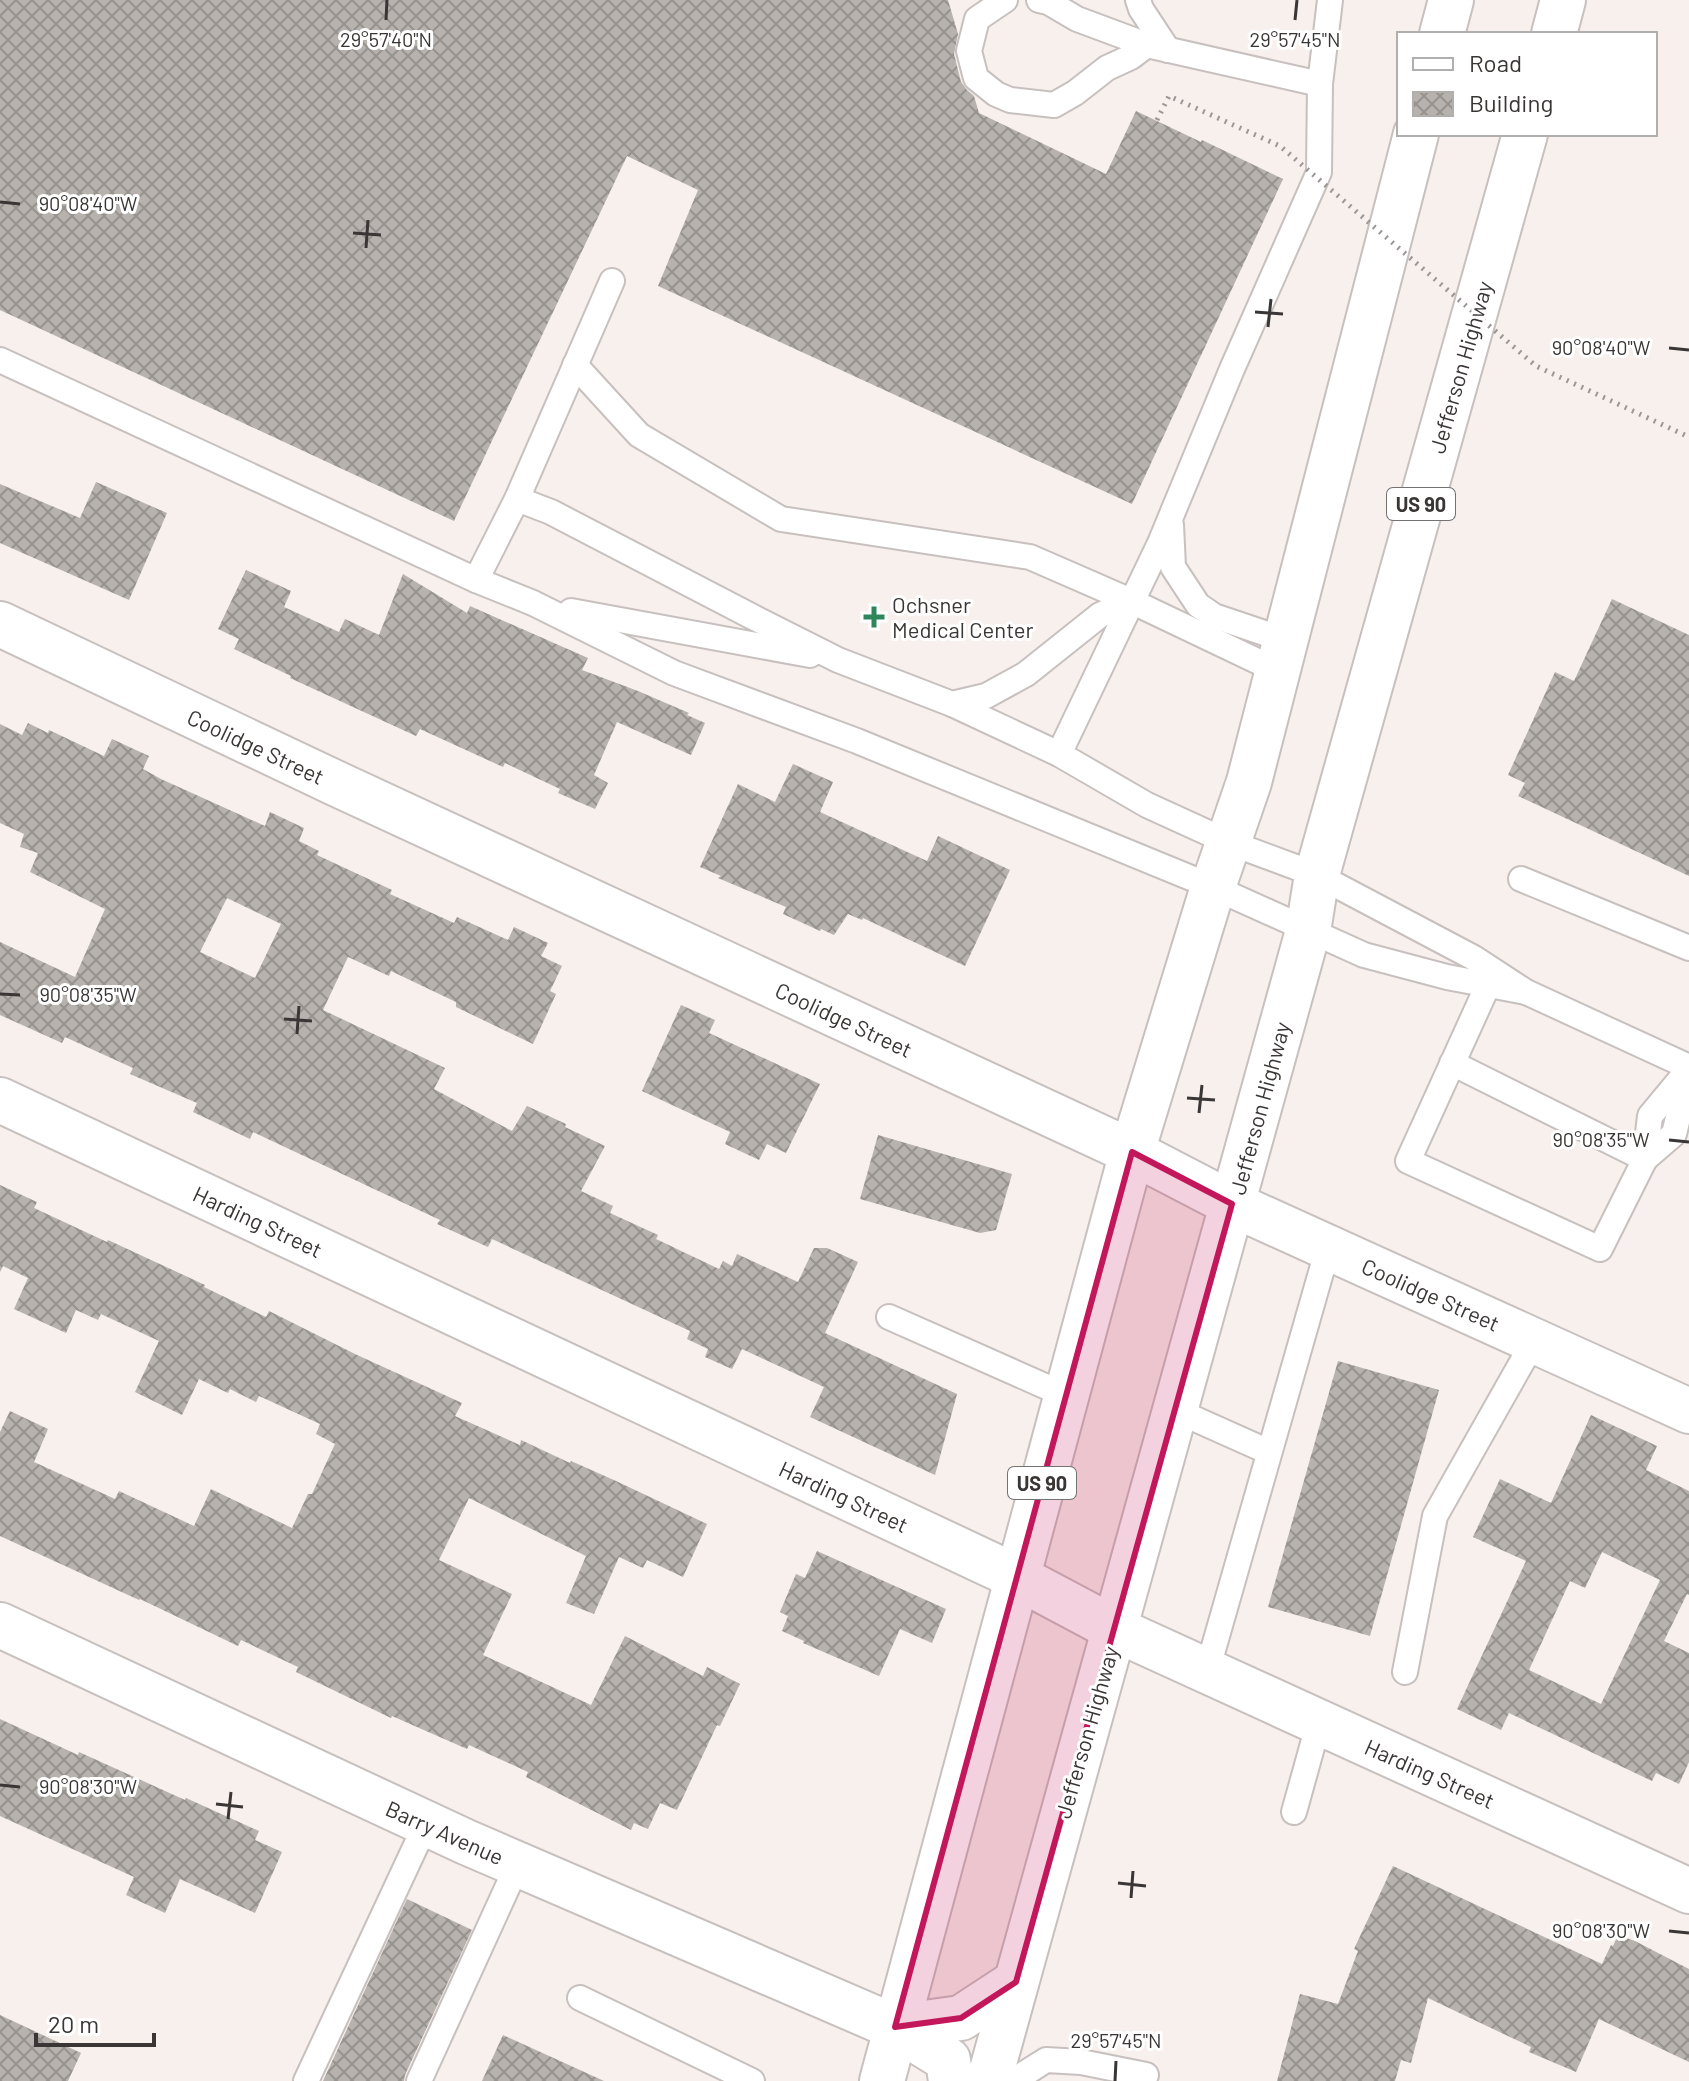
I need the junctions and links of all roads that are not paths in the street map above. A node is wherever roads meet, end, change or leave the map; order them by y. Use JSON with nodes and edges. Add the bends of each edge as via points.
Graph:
{"nodes":[{"id":1,"x":1005,"y":0,"type":"edge"},
{"id":2,"x":1039,"y":0,"type":"edge"},
{"id":3,"x":1138,"y":0,"type":"edge"},
{"id":4,"x":1330,"y":0,"type":"edge"},
{"id":5,"x":1451,"y":0,"type":"edge"},
{"id":6,"x":1563,"y":0,"type":"edge"},
{"id":7,"x":1443,"y":32,"type":"edge"},
{"id":8,"x":1555,"y":32,"type":"edge"},
{"id":9,"x":1157,"y":48,"type":"junction"},
{"id":10,"x":1320,"y":84,"type":"junction"},
{"id":11,"x":1415,"y":136,"type":"edge"},
{"id":12,"x":1524,"y":136,"type":"edge"},
{"id":13,"x":612,"y":281,"type":"dead end"},
{"id":14,"x":0,"y":360,"type":"edge"},
{"id":15,"x":575,"y":365,"type":"junction"},
{"id":16,"x":517,"y":499,"type":"junction"},
{"id":17,"x":1170,"y":516,"type":"junction"},
{"id":18,"x":476,"y":580,"type":"junction"},
{"id":19,"x":1131,"y":601,"type":"junction"},
{"id":20,"x":533,"y":603,"type":"junction"},
{"id":21,"x":0,"y":624,"type":"edge"},
{"id":22,"x":1281,"y":656,"type":"junction"},
{"id":23,"x":838,"y":660,"type":"junction"},
{"id":24,"x":952,"y":704,"type":"junction"},
{"id":25,"x":1059,"y":754,"type":"junction"},
{"id":26,"x":1228,"y":842,"type":"junction"},
{"id":27,"x":1317,"y":875,"type":"junction"},
{"id":28,"x":1521,"y":879,"type":"dead end"},
{"id":29,"x":1213,"y":887,"type":"junction"},
{"id":30,"x":1308,"y":931,"type":"junction"},
{"id":31,"x":1689,"y":948,"type":"edge"},
{"id":32,"x":1488,"y":985,"type":"junction"},
{"id":33,"x":1526,"y":992,"type":"junction"},
{"id":34,"x":1452,"y":1063,"type":"junction"},
{"id":35,"x":1689,"y":1069,"type":"edge"},
{"id":36,"x":0,"y":1100,"type":"edge"},
{"id":37,"x":1132,"y":1152,"type":"junction"},
{"id":38,"x":1645,"y":1159,"type":"junction"},
{"id":39,"x":1232,"y":1204,"type":"junction"},
{"id":40,"x":1328,"y":1248,"type":"junction"},
{"id":41,"x":889,"y":1317,"type":"dead end"},
{"id":42,"x":1534,"y":1341,"type":"junction"},
{"id":43,"x":1065,"y":1395,"type":"junction"},
{"id":44,"x":1175,"y":1410,"type":"junction"},
{"id":45,"x":1689,"y":1411,"type":"edge"},
{"id":46,"x":1269,"y":1452,"type":"junction"},
{"id":47,"x":1017,"y":1577,"type":"junction"},
{"id":48,"x":0,"y":1625,"type":"edge"},
{"id":49,"x":1115,"y":1629,"type":"junction"},
{"id":50,"x":1207,"y":1671,"type":"junction"},
{"id":51,"x":1405,"y":1672,"type":"dead end"},
{"id":52,"x":1319,"y":1722,"type":"junction"},
{"id":53,"x":1294,"y":1812,"type":"dead end"},
{"id":54,"x":426,"y":1824,"type":"junction"},
{"id":55,"x":518,"y":1864,"type":"junction"},
{"id":56,"x":1689,"y":1891,"type":"edge"},
{"id":57,"x":1016,"y":1982,"type":"junction"},
{"id":58,"x":580,"y":1998,"type":"dead end"},
{"id":59,"x":895,"y":2027,"type":"junction"},
{"id":60,"x":1146,"y":2075,"type":"dead end"},
{"id":61,"x":750,"y":2080,"type":"edge"},
{"id":62,"x":306,"y":2081,"type":"edge"},
{"id":63,"x":419,"y":2081,"type":"edge"},
{"id":64,"x":882,"y":2081,"type":"edge"},
{"id":65,"x":951,"y":2081,"type":"edge"},
{"id":66,"x":989,"y":2081,"type":"edge"},
{"id":67,"x":1013,"y":2081,"type":"edge"}],
"edges":[{"from":1,"to":9,"type":"lane","via":[[977,19],[969,51],[976,78],[1010,100],[1054,105],[1107,68]]},
{"from":2,"to":9,"type":"lane"},
{"from":3,"to":9,"type":"lane"},
{"from":4,"to":10,"type":"lane"},
{"from":5,"to":7,"type":"street"},
{"from":6,"to":8,"type":"street"},
{"from":9,"to":10,"type":"lane"},
{"from":10,"to":17,"type":"lane","via":[[1319,172]]},
{"from":11,"to":22,"type":"street","number":"US 90"},
{"from":12,"to":27,"type":"street","name":"Jefferson Highway","number":"US 90"},
{"from":13,"to":15,"type":"lane"},
{"from":14,"to":18,"type":"lane"},
{"from":15,"to":16,"type":"lane"},
{"from":15,"to":19,"type":"lane","via":[[639,435],[781,519],[1030,557]]},
{"from":16,"to":18,"type":"lane"},
{"from":16,"to":23,"type":"lane"},
{"from":17,"to":19,"type":"lane"},
{"from":17,"to":22,"type":"lane","via":[[1173,567],[1198,605]]},
{"from":18,"to":20,"type":"lane"},
{"from":19,"to":22,"type":"lane"},
{"from":19,"to":24,"type":"lane","via":[[1100,615],[1026,674],[986,696]]},
{"from":19,"to":25,"type":"lane"},
{"from":20,"to":23,"type":"lane"},
{"from":20,"to":29,"type":"lane","via":[[674,673],[857,741]]},
{"from":21,"to":37,"type":"street","name":"Coolidge Street"},
{"from":22,"to":26,"type":"street","number":"US 90"},
{"from":23,"to":24,"type":"lane"},
{"from":24,"to":25,"type":"lane"},
{"from":25,"to":26,"type":"lane","via":[[1147,805]]},
{"from":26,"to":27,"type":"lane"},
{"from":26,"to":29,"type":"street","number":"US 90"},
{"from":27,"to":30,"type":"street","name":"Jefferson Highway","number":"US 90"},
{"from":27,"to":33,"type":"lane","via":[[1474,958]]},
{"from":28,"to":31,"type":"lane"},
{"from":29,"to":30,"type":"lane"},
{"from":29,"to":37,"type":"street","number":"US 90"},
{"from":30,"to":32,"type":"lane","via":[[1364,955]]},
{"from":30,"to":39,"type":"street","name":"Jefferson Highway","number":"US 90"},
{"from":32,"to":33,"type":"lane"},
{"from":32,"to":34,"type":"lane"},
{"from":33,"to":35,"type":"lane"},
{"from":34,"to":38,"type":"lane"},
{"from":34,"to":38,"type":"lane","via":[[1408,1161],[1600,1249]]},
{"from":35,"to":38,"type":"lane","via":[[1674,1134]]},
{"from":36,"to":47,"type":"street","name":"Harding Street"},
{"from":37,"to":39,"type":"street","name":"Coolidge Street"},
{"from":37,"to":43,"type":"street","number":"US 90"},
{"from":39,"to":40,"type":"street","name":"Coolidge Street"},
{"from":39,"to":44,"type":"street","name":"Jefferson Highway","number":"US 90"},
{"from":40,"to":42,"type":"street","name":"Coolidge Street"},
{"from":40,"to":46,"type":"lane"},
{"from":41,"to":43,"type":"lane"},
{"from":42,"to":45,"type":"street","name":"Coolidge Street"},
{"from":42,"to":51,"type":"lane","via":[[1435,1516]]},
{"from":43,"to":47,"type":"street","number":"US 90"},
{"from":44,"to":46,"type":"lane"},
{"from":44,"to":49,"type":"street","name":"Jefferson Highway","number":"US 90"},
{"from":46,"to":50,"type":"lane"},
{"from":47,"to":49,"type":"street","name":"Harding Street"},
{"from":47,"to":59,"type":"street","number":"US 90"},
{"from":48,"to":54,"type":"street","name":"Barry Avenue"},
{"from":49,"to":50,"type":"street","name":"Harding Street"},
{"from":49,"to":57,"type":"street","name":"Jefferson Highway","number":"US 90"},
{"from":50,"to":52,"type":"street","name":"Harding Street"},
{"from":52,"to":53,"type":"lane"},
{"from":52,"to":56,"type":"street","name":"Harding Street"},
{"from":54,"to":55,"type":"street","name":"Barry Avenue"},
{"from":54,"to":62,"type":"lane"},
{"from":55,"to":59,"type":"street","name":"Barry Avenue"},
{"from":55,"to":63,"type":"lane"},
{"from":57,"to":59,"type":"street","via":[[961,2018]]},
{"from":57,"to":66,"type":"street","name":"Jefferson Highway","number":"US 90"},
{"from":58,"to":61,"type":"lane"},
{"from":59,"to":64,"type":"street","number":"US 90"},
{"from":59,"to":65,"type":"street","name":"Barry Avenue","via":[[948,2060]]},
{"from":60,"to":67,"type":"lane","via":[[1046,2060]]}]}
